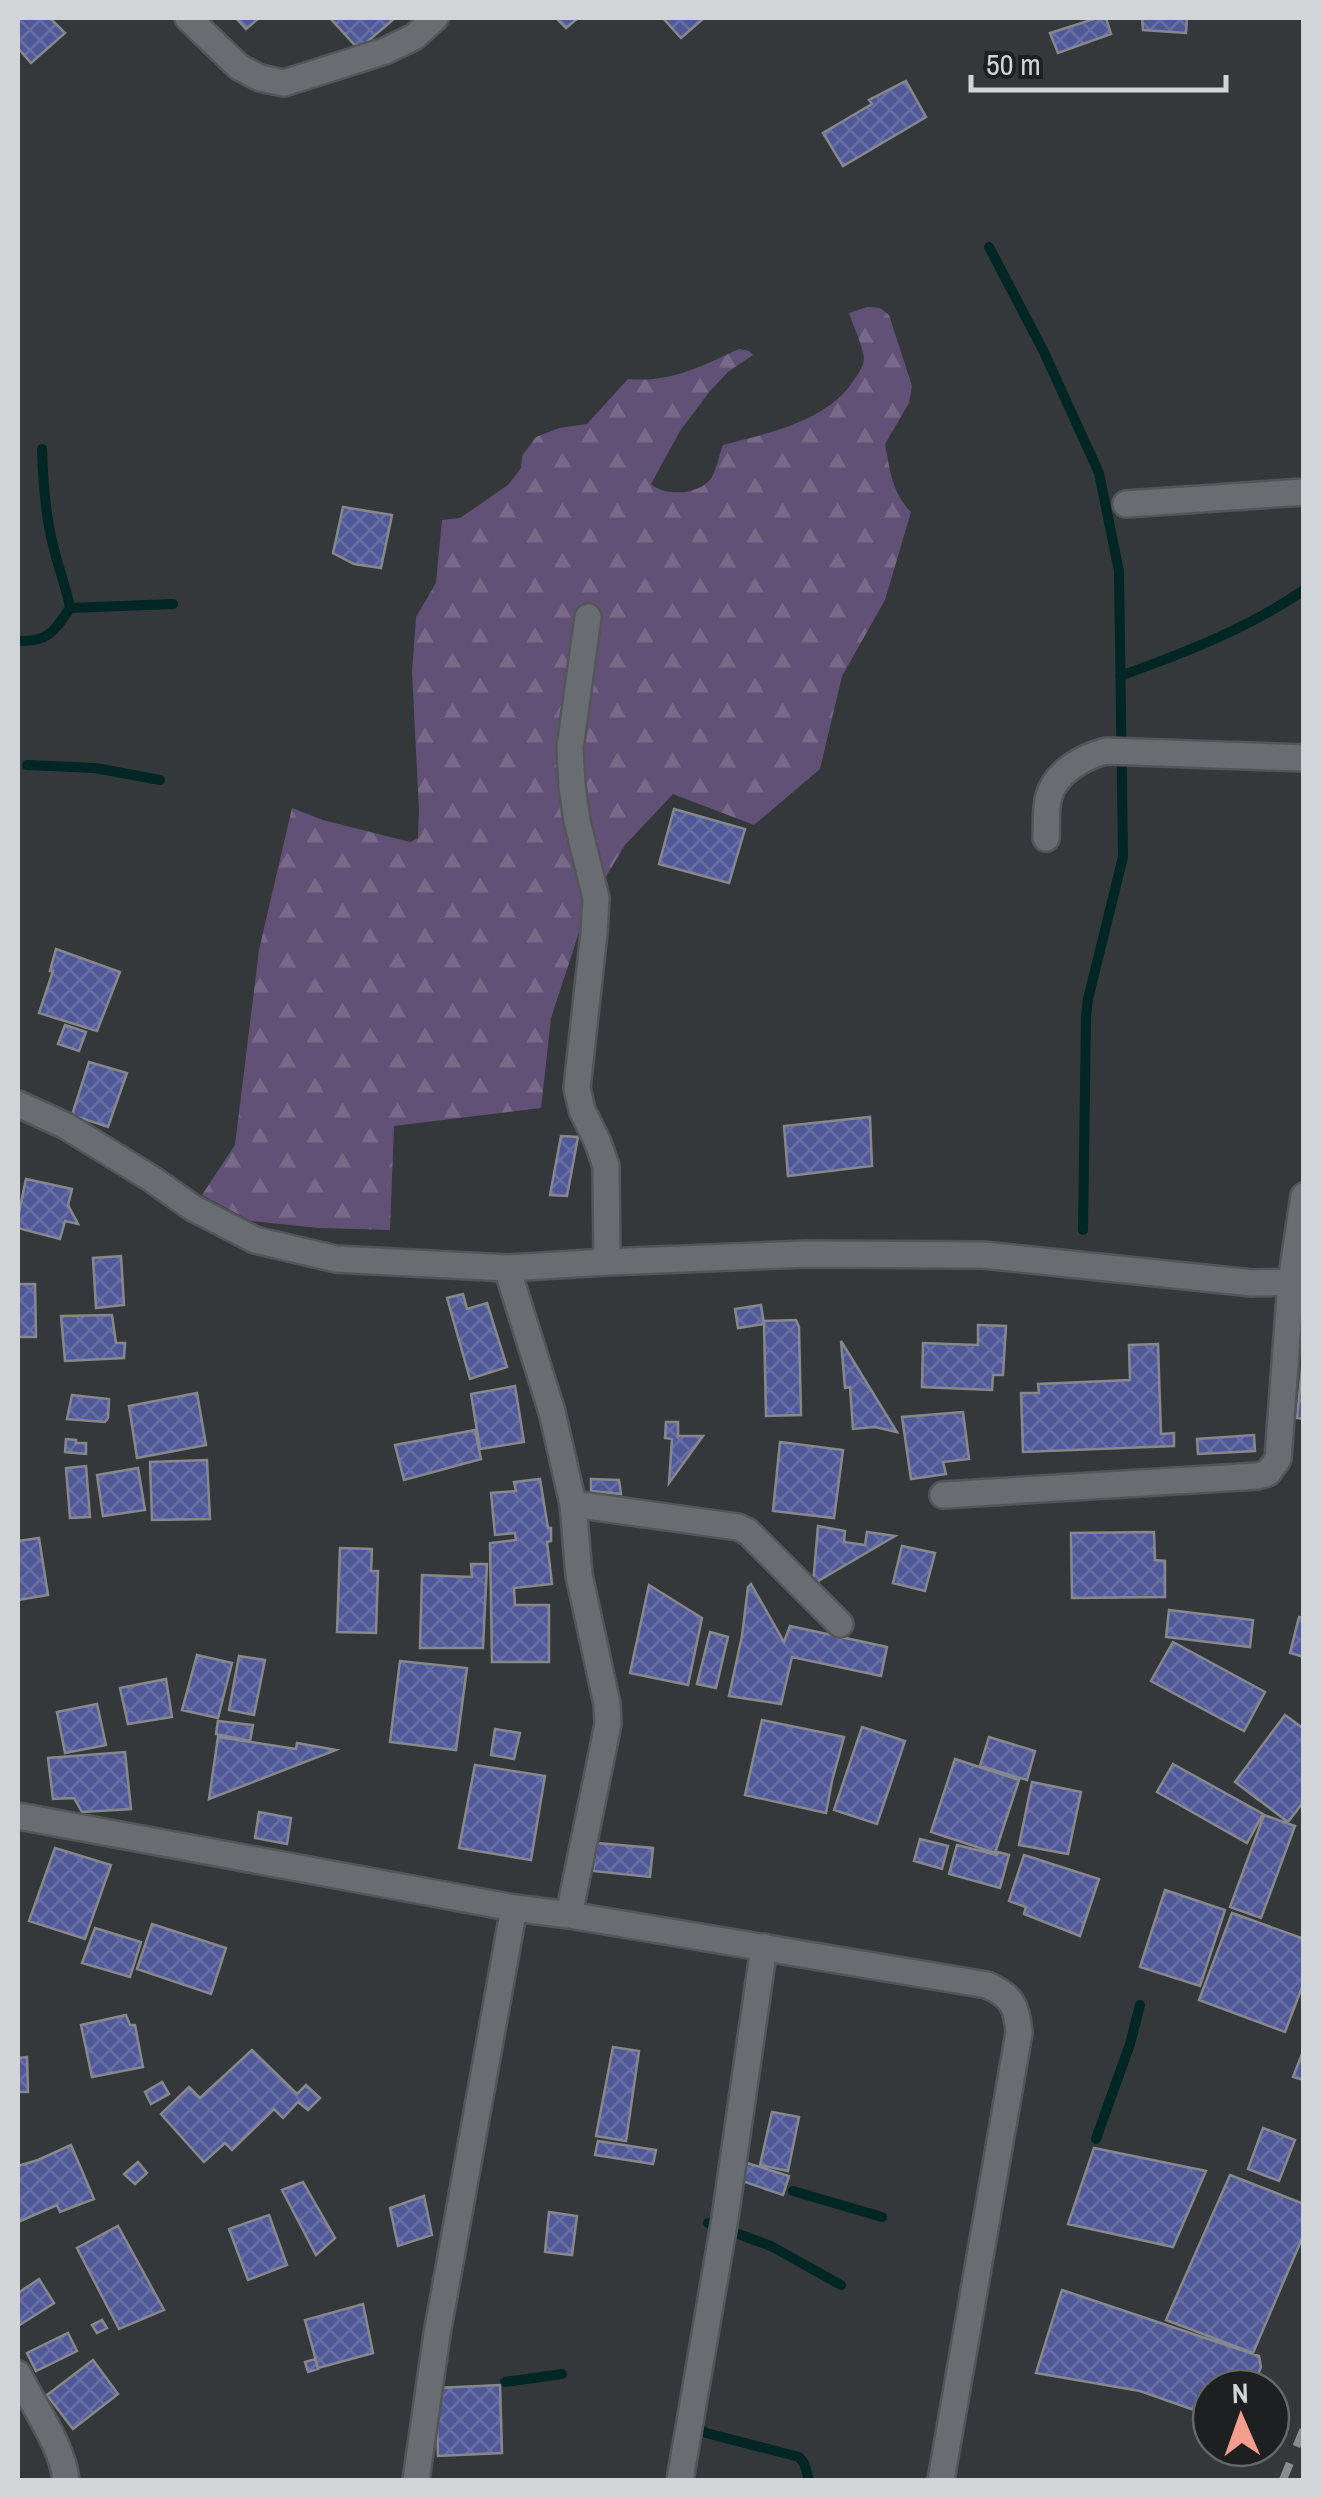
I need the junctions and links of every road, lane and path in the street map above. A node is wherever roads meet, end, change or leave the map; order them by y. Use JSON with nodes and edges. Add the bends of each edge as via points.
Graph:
{"nodes":[{"id":1,"x":188,"y":18,"type":"edge"},
{"id":2,"x":436,"y":18,"type":"edge"},
{"id":3,"x":1304,"y":492,"type":"edge"},
{"id":4,"x":1126,"y":504,"type":"dead end"},
{"id":5,"x":588,"y":617,"type":"dead end"},
{"id":6,"x":1304,"y":758,"type":"edge"},
{"id":7,"x":1046,"y":838,"type":"dead end"},
{"id":8,"x":18,"y":1104,"type":"edge"},
{"id":9,"x":1304,"y":1196,"type":"edge"},
{"id":10,"x":607,"y":1262,"type":"junction"},
{"id":11,"x":507,"y":1268,"type":"junction"},
{"id":12,"x":1297,"y":1280,"type":"edge"},
{"id":13,"x":943,"y":1495,"type":"dead end"},
{"id":14,"x":573,"y":1504,"type":"junction"},
{"id":15,"x":840,"y":1624,"type":"dead end"},
{"id":16,"x":18,"y":1816,"type":"edge"},
{"id":17,"x":514,"y":1908,"type":"junction"},
{"id":18,"x":569,"y":1915,"type":"junction"},
{"id":19,"x":764,"y":1947,"type":"junction"},
{"id":20,"x":18,"y":2374,"type":"edge"},
{"id":21,"x":66,"y":2480,"type":"edge"},
{"id":22,"x":416,"y":2480,"type":"edge"},
{"id":23,"x":680,"y":2480,"type":"edge"},
{"id":24,"x":941,"y":2480,"type":"edge"}],
"edges":[{"from":1,"to":2,"type":"street","via":[[239,67],[284,82],[385,51]]},
{"from":3,"to":4,"type":"street"},
{"from":5,"to":10,"type":"street","via":[[570,748],[577,820],[596,898],[577,1088],[606,1166]]},
{"from":6,"to":7,"type":"street","via":[[1106,751],[1086,756],[1049,797]]},
{"from":8,"to":11,"type":"street","via":[[255,1240],[336,1259]]},
{"from":9,"to":12,"type":"street"},
{"from":10,"to":11,"type":"street"},
{"from":10,"to":12,"type":"street","via":[[983,1255],[1252,1283]]},
{"from":11,"to":14,"type":"street"},
{"from":12,"to":13,"type":"street","via":[[1278,1459],[1268,1473]]},
{"from":14,"to":15,"type":"street","via":[[738,1527]]},
{"from":14,"to":18,"type":"street","via":[[579,1575],[608,1724]]},
{"from":16,"to":17,"type":"street"},
{"from":17,"to":18,"type":"street"},
{"from":17,"to":22,"type":"street"},
{"from":18,"to":19,"type":"street"},
{"from":19,"to":23,"type":"street"},
{"from":19,"to":24,"type":"street","via":[[987,1985],[1003,1992],[1018,2016]]},
{"from":20,"to":21,"type":"street"}]}
